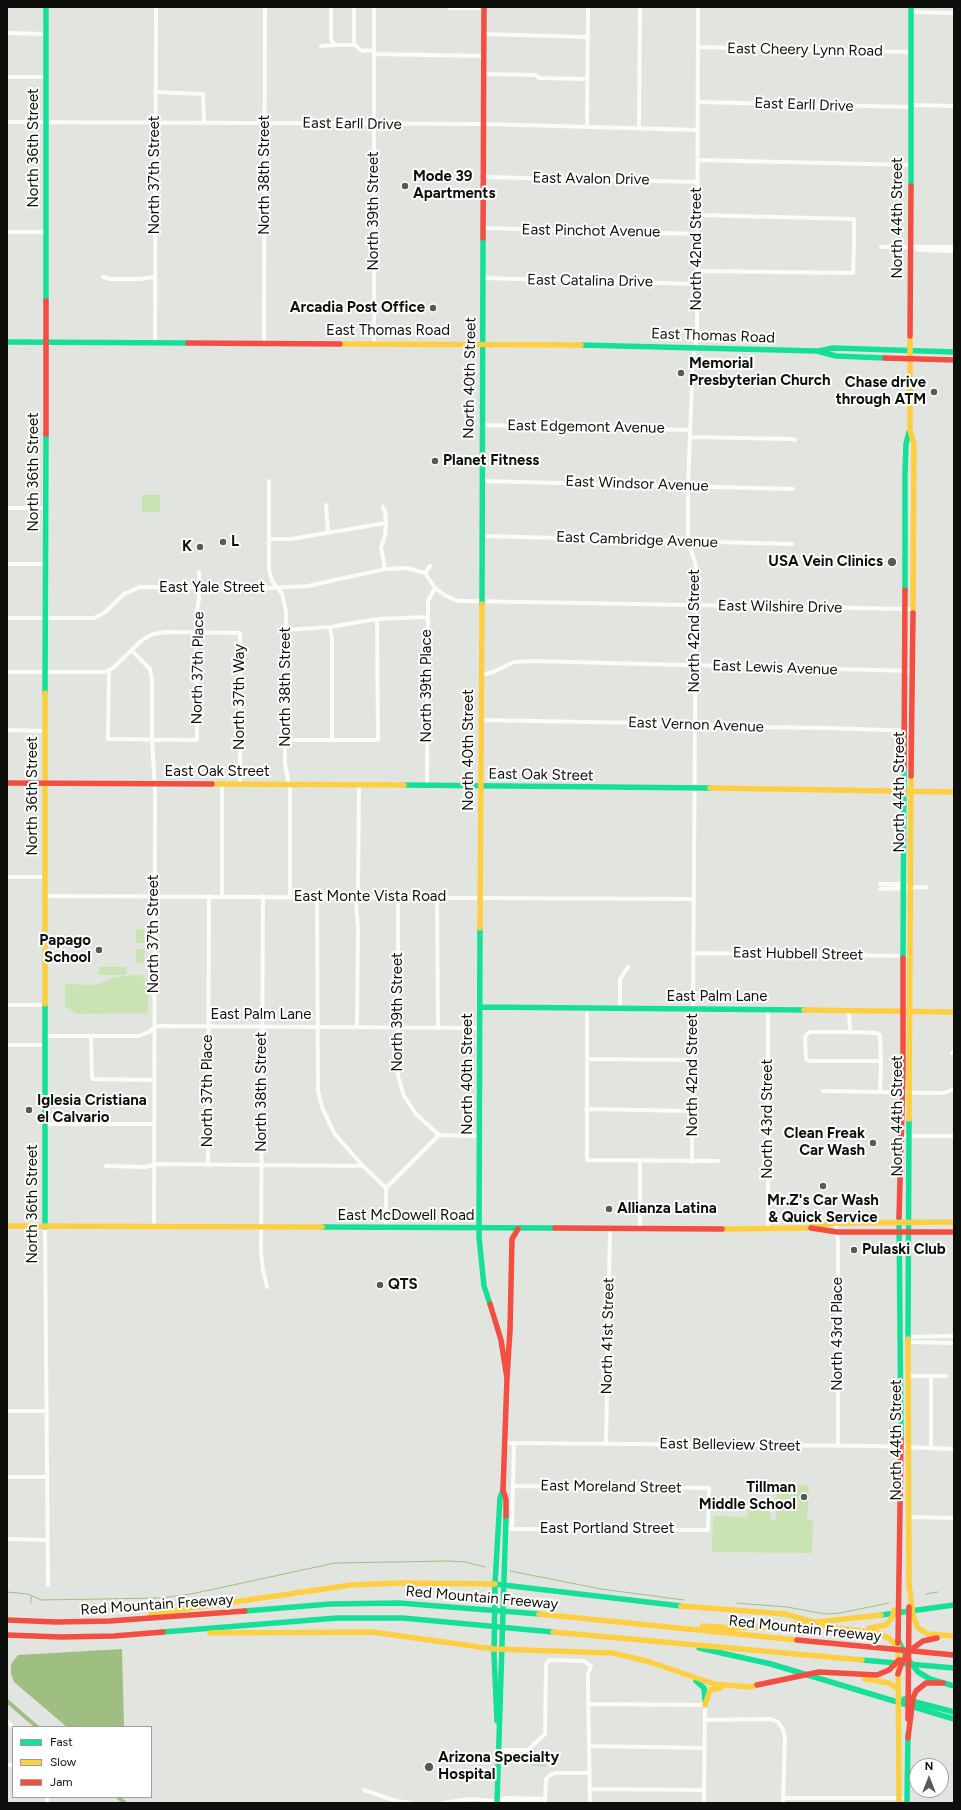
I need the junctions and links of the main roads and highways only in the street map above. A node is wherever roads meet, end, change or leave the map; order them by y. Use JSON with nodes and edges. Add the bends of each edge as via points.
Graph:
{"nodes":[{"id":1,"x":46,"y":7,"type":"edge"},
{"id":2,"x":484,"y":8,"type":"edge"},
{"id":3,"x":911,"y":9,"type":"edge"},
{"id":4,"x":7,"y":342,"type":"edge"},
{"id":5,"x":46,"y":342,"type":"junction"},
{"id":6,"x":483,"y":344,"type":"junction"},
{"id":7,"x":910,"y":350,"type":"junction"},
{"id":8,"x":817,"y":351,"type":"junction"},
{"id":9,"x":954,"y":352,"type":"edge"},
{"id":10,"x":910,"y":358,"type":"junction"},
{"id":11,"x":954,"y":360,"type":"edge"},
{"id":12,"x":910,"y":430,"type":"junction"},
{"id":13,"x":7,"y":783,"type":"edge"},
{"id":14,"x":45,"y":783,"type":"junction"},
{"id":15,"x":481,"y":786,"type":"junction"},
{"id":16,"x":904,"y":792,"type":"junction"},
{"id":17,"x":912,"y":792,"type":"junction"},
{"id":18,"x":954,"y":792,"type":"edge"},
{"id":19,"x":908,"y":887,"type":"junction"},
{"id":20,"x":481,"y":1007,"type":"junction"},
{"id":21,"x":903,"y":1011,"type":"junction"},
{"id":22,"x":911,"y":1011,"type":"junction"},
{"id":23,"x":954,"y":1012,"type":"edge"},
{"id":24,"x":899,"y":1222,"type":"junction"},
{"id":25,"x":909,"y":1222,"type":"junction"},
{"id":26,"x":954,"y":1222,"type":"edge"},
{"id":27,"x":7,"y":1226,"type":"edge"},
{"id":28,"x":45,"y":1227,"type":"junction"},
{"id":29,"x":806,"y":1228,"type":"junction"},
{"id":30,"x":479,"y":1229,"type":"junction"},
{"id":31,"x":518,"y":1229,"type":"junction"},
{"id":32,"x":899,"y":1232,"type":"junction"},
{"id":33,"x":908,"y":1232,"type":"junction"},
{"id":34,"x":954,"y":1232,"type":"edge"},
{"id":35,"x":507,"y":1378,"type":"junction"},
{"id":36,"x":900,"y":1479,"type":"junction"},
{"id":37,"x":503,"y":1490,"type":"junction"},
{"id":38,"x":908,"y":1518,"type":"junction"},
{"id":39,"x":900,"y":1526,"type":"junction"},
{"id":40,"x":909,"y":1583,"type":"junction"},
{"id":41,"x":495,"y":1584,"type":"junction"},
{"id":42,"x":504,"y":1585,"type":"junction"},
{"id":43,"x":899,"y":1586,"type":"junction"},
{"id":44,"x":954,"y":1605,"type":"edge"},
{"id":45,"x":932,"y":1610,"type":"junction"},
{"id":46,"x":954,"y":1610,"type":"edge"},
{"id":47,"x":7,"y":1620,"type":"edge"},
{"id":48,"x":110,"y":1621,"type":"junction"},
{"id":49,"x":657,"y":1626,"type":"junction"},
{"id":50,"x":848,"y":1630,"type":"junction"},
{"id":51,"x":180,"y":1631,"type":"junction"},
{"id":52,"x":7,"y":1635,"type":"edge"},
{"id":53,"x":954,"y":1637,"type":"edge"},
{"id":54,"x":631,"y":1639,"type":"junction"},
{"id":55,"x":898,"y":1640,"type":"junction"},
{"id":56,"x":494,"y":1649,"type":"junction"},
{"id":57,"x":898,"y":1649,"type":"junction"},
{"id":58,"x":502,"y":1650,"type":"junction"},
{"id":59,"x":906,"y":1655,"type":"junction"},
{"id":60,"x":954,"y":1655,"type":"edge"},
{"id":61,"x":898,"y":1661,"type":"junction"},
{"id":62,"x":954,"y":1668,"type":"edge"},
{"id":63,"x":836,"y":1672,"type":"junction"},
{"id":64,"x":898,"y":1674,"type":"junction"},
{"id":65,"x":686,"y":1675,"type":"junction"},
{"id":66,"x":943,"y":1683,"type":"junction"},
{"id":67,"x":954,"y":1686,"type":"edge"},
{"id":68,"x":749,"y":1687,"type":"junction"},
{"id":69,"x":898,"y":1689,"type":"junction"},
{"id":70,"x":930,"y":1709,"type":"junction"},
{"id":71,"x":954,"y":1712,"type":"edge"},
{"id":72,"x":954,"y":1719,"type":"edge"},
{"id":73,"x":498,"y":1732,"type":"junction"},
{"id":74,"x":908,"y":1738,"type":"junction"},
{"id":75,"x":907,"y":1800,"type":"edge"},
{"id":76,"x":899,"y":1801,"type":"edge"},
{"id":77,"x":497,"y":1802,"type":"edge"}],
"edges":[{"from":1,"to":5,"type":"main road","name":"North 36th Street"},
{"from":2,"to":6,"type":"main road","name":"North 40th Street"},
{"from":3,"to":7,"type":"main road","name":"North 44th Street"},
{"from":4,"to":5,"type":"main road","name":"East Thomas Road"},
{"from":5,"to":6,"type":"main road","name":"East Thomas Road"},
{"from":5,"to":14,"type":"main road","name":"North 36th Street"},
{"from":6,"to":8,"type":"main road","name":"East Thomas Road"},
{"from":6,"to":15,"type":"main road","name":"North 40th Street"},
{"from":7,"to":8,"type":"main road","name":"East Thomas Road","via":[[832,348]]},
{"from":7,"to":9,"type":"main road","name":"East Thomas Road"},
{"from":7,"to":10,"type":"main road","name":"North 44th Street"},
{"from":8,"to":10,"type":"main road","name":"East Thomas Road","via":[[836,356]]},
{"from":10,"to":11,"type":"main road","name":"East Thomas Road"},
{"from":10,"to":12,"type":"main road","name":"North 44th Street"},
{"from":12,"to":16,"type":"main road","name":"North 44th Street","via":[[906,444]]},
{"from":12,"to":17,"type":"main road","name":"North 44th Street","via":[[914,444]]},
{"from":13,"to":14,"type":"main road","name":"East Oak Street"},
{"from":14,"to":15,"type":"main road","name":"East Oak Street"},
{"from":14,"to":28,"type":"main road","name":"North 36th Street"},
{"from":15,"to":16,"type":"main road","name":"East Oak Street"},
{"from":15,"to":20,"type":"main road","name":"North 40th Street"},
{"from":16,"to":17,"type":"main road","name":"East Oak Street"},
{"from":16,"to":19,"type":"main road","name":"North 44th Street"},
{"from":17,"to":18,"type":"main road","name":"East Oak Street"},
{"from":17,"to":19,"type":"main road","name":"North 44th Street"},
{"from":19,"to":21,"type":"main road","name":"North 44th Street","via":[[903,956]]},
{"from":19,"to":22,"type":"main road","name":"North 44th Street"},
{"from":20,"to":21,"type":"main road","name":"East Palm Lane"},
{"from":20,"to":30,"type":"main road","name":"North 40th Street"},
{"from":21,"to":22,"type":"main road","name":"East Palm Lane"},
{"from":21,"to":24,"type":"main road","name":"North 44th Street"},
{"from":22,"to":23,"type":"main road","name":"East Palm Lane"},
{"from":22,"to":25,"type":"main road","name":"North 44th Street"},
{"from":24,"to":25,"type":"main road","name":"East McDowell Road"},
{"from":24,"to":29,"type":"main road","name":"East McDowell Road","via":[[835,1222]]},
{"from":24,"to":32,"type":"main road","name":"North 44th Street"},
{"from":25,"to":26,"type":"main road","name":"East McDowell Road"},
{"from":25,"to":33,"type":"main road","name":"North 44th Street"},
{"from":27,"to":28,"type":"main road","name":"East McDowell Road"},
{"from":28,"to":30,"type":"main road","name":"East McDowell Road"},
{"from":29,"to":31,"type":"main road","name":"East McDowell Road"},
{"from":29,"to":32,"type":"main road","name":"East McDowell Road","via":[[837,1232]]},
{"from":30,"to":31,"type":"main road","name":"East McDowell Road"},
{"from":30,"to":35,"type":"main road","name":"North 40th Street","via":[[484,1286],[501,1340]]},
{"from":31,"to":35,"type":"main road","via":[[512,1239]]},
{"from":32,"to":33,"type":"main road","name":"East McDowell Road"},
{"from":32,"to":36,"type":"main road","name":"North 44th Street"},
{"from":33,"to":34,"type":"main road","name":"East McDowell Road"},
{"from":33,"to":38,"type":"main road","name":"North 44th Street"},
{"from":35,"to":37,"type":"main road","name":"North 40th Street"},
{"from":36,"to":38,"type":"main road","via":[[904,1512]]},
{"from":36,"to":39,"type":"main road","name":"North 44th Street"},
{"from":37,"to":41,"type":"main road","name":"North 40th Street","via":[[500,1498]]},
{"from":37,"to":42,"type":"main road","name":"North 40th Street","via":[[506,1499]]},
{"from":38,"to":39,"type":"main road"},
{"from":38,"to":40,"type":"main road","name":"North 44th Street"},
{"from":39,"to":43,"type":"main road","name":"North 44th Street"},
{"from":40,"to":53,"type":"main road","via":[[914,1619],[918,1628],[930,1634]]},
{"from":40,"to":59,"type":"main road","name":"North 44th Street","via":[[909,1639]]},
{"from":41,"to":42,"type":"main road","name":"Red Mountain Freeway"},
{"from":41,"to":48,"type":"main road","name":"Red Mountain Freeway","via":[[402,1583],[340,1586]]},
{"from":41,"to":56,"type":"main road","name":"North 40th Street"},
{"from":42,"to":50,"type":"main road","name":"Red Mountain Freeway","via":[[661,1604],[778,1613]]},
{"from":42,"to":58,"type":"main road","name":"North 40th Street"},
{"from":43,"to":50,"type":"main road","via":[[893,1616],[888,1624],[876,1628]]},
{"from":43,"to":55,"type":"main road","name":"North 44th Street"},
{"from":44,"to":45,"type":"main road"},
{"from":45,"to":46,"type":"main road"},
{"from":45,"to":49,"type":"main road","via":[[742,1628]]},
{"from":47,"to":48,"type":"main road","name":"Red Mountain Freeway"},
{"from":48,"to":49,"type":"main road","name":"Red Mountain Freeway","via":[[343,1603],[413,1604]]},
{"from":49,"to":60,"type":"main road","name":"Red Mountain Freeway"},
{"from":50,"to":57,"type":"main road","via":[[882,1634],[894,1642]]},
{"from":51,"to":52,"type":"main road","name":"Red Mountain Freeway","via":[[94,1637]]},
{"from":51,"to":54,"type":"main road","name":"Red Mountain Freeway","via":[[350,1618],[416,1619]]},
{"from":51,"to":56,"type":"main road","via":[[372,1632]]},
{"from":53,"to":59,"type":"main road","via":[[926,1640]]},
{"from":54,"to":62,"type":"main road","name":"Red Mountain Freeway"},
{"from":54,"to":70,"type":"main road","via":[[733,1655]]},
{"from":55,"to":57,"type":"main road","name":"North 44th Street"},
{"from":55,"to":59,"type":"main road"},
{"from":56,"to":58,"type":"main road"},
{"from":56,"to":73,"type":"main road","name":"North 40th Street"},
{"from":57,"to":59,"type":"main road"},
{"from":57,"to":61,"type":"main road","name":"North 44th Street"},
{"from":58,"to":65,"type":"main road","via":[[587,1651],[613,1654],[650,1662]]},
{"from":58,"to":73,"type":"main road","name":"North 40th Street"},
{"from":59,"to":61,"type":"main road"},
{"from":59,"to":64,"type":"main road","name":"North 44th Street"},
{"from":59,"to":66,"type":"main road","via":[[920,1674]]},
{"from":59,"to":74,"type":"main road","via":[[909,1673]]},
{"from":61,"to":63,"type":"main road","via":[[889,1670],[877,1675]]},
{"from":61,"to":64,"type":"main road","name":"North 44th Street"},
{"from":63,"to":68,"type":"main road","via":[[813,1673]]},
{"from":63,"to":69,"type":"main road","via":[[889,1683]]},
{"from":64,"to":69,"type":"main road","name":"North 44th Street"},
{"from":65,"to":68,"type":"main road","via":[[714,1684]]},
{"from":65,"to":68,"type":"main road","via":[[703,1686],[705,1705],[708,1693],[714,1689],[733,1690]]},
{"from":66,"to":67,"type":"main road"},
{"from":66,"to":74,"type":"main road","via":[[926,1682],[916,1691]]},
{"from":69,"to":76,"type":"main road","name":"North 44th Street"},
{"from":70,"to":71,"type":"main road"},
{"from":70,"to":72,"type":"main road"},
{"from":73,"to":77,"type":"main road","name":"North 40th Street"},
{"from":74,"to":75,"type":"main road"}]}
